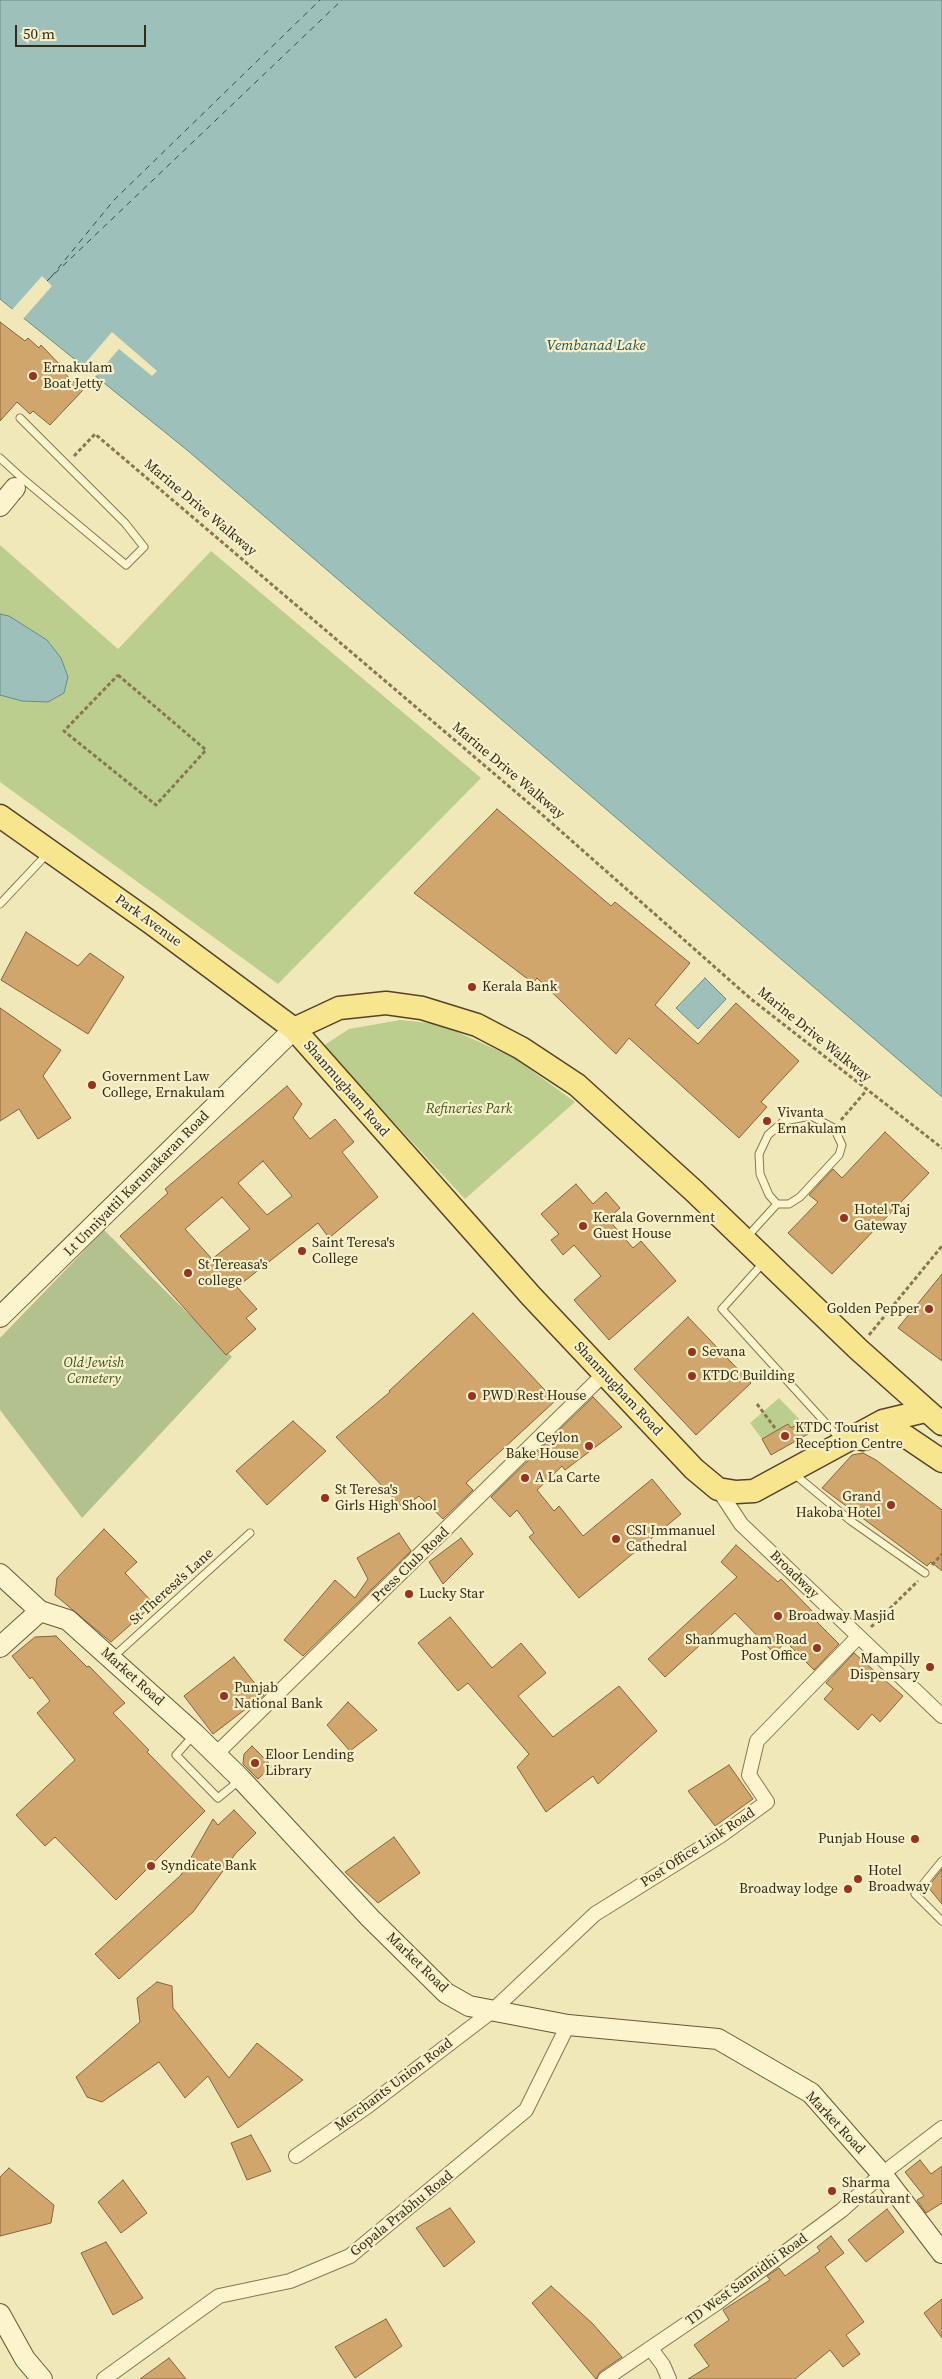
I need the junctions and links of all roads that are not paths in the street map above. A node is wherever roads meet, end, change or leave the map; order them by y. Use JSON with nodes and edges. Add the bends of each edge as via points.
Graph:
{"nodes":[{"id":1,"x":20,"y":418,"type":"dead end"},
{"id":2,"x":0,"y":458,"type":"edge"},
{"id":3,"x":19,"y":484,"type":"junction"},
{"id":4,"x":0,"y":506,"type":"edge"},
{"id":5,"x":0,"y":816,"type":"edge"},
{"id":6,"x":50,"y":851,"type":"junction"},
{"id":7,"x":0,"y":904,"type":"edge"},
{"id":8,"x":294,"y":1029,"type":"junction"},
{"id":9,"x":777,"y":1204,"type":"junction"},
{"id":10,"x":744,"y":1240,"type":"junction"},
{"id":11,"x":765,"y":1261,"type":"junction"},
{"id":12,"x":0,"y":1318,"type":"edge"},
{"id":13,"x":604,"y":1374,"type":"junction"},
{"id":14,"x":933,"y":1418,"type":"edge"},
{"id":15,"x":905,"y":1436,"type":"junction"},
{"id":16,"x":843,"y":1443,"type":"junction"},
{"id":17,"x":942,"y":1461,"type":"edge"},
{"id":18,"x":791,"y":1472,"type":"junction"},
{"id":19,"x":718,"y":1489,"type":"junction"},
{"id":20,"x":250,"y":1534,"type":"dead end"},
{"id":21,"x":925,"y":1573,"type":"road end"},
{"id":22,"x":0,"y":1574,"type":"edge"},
{"id":23,"x":40,"y":1611,"type":"junction"},
{"id":24,"x":859,"y":1638,"type":"junction"},
{"id":25,"x":0,"y":1647,"type":"edge"},
{"id":26,"x":112,"y":1658,"type":"junction"},
{"id":27,"x":942,"y":1716,"type":"edge"},
{"id":28,"x":195,"y":1734,"type":"junction"},
{"id":29,"x":216,"y":1754,"type":"junction"},
{"id":30,"x":241,"y":1779,"type":"junction"},
{"id":31,"x":942,"y":1861,"type":"edge"},
{"id":32,"x":942,"y":1921,"type":"edge"},
{"id":33,"x":491,"y":2012,"type":"junction"},
{"id":34,"x":568,"y":2025,"type":"junction"},
{"id":35,"x":942,"y":2128,"type":"edge"},
{"id":36,"x":296,"y":2156,"type":"dead end"},
{"id":37,"x":882,"y":2174,"type":"junction"},
{"id":38,"x":942,"y":2253,"type":"edge"},
{"id":39,"x":0,"y":2314,"type":"edge"},
{"id":40,"x":651,"y":2349,"type":"junction"},
{"id":41,"x":42,"y":2379,"type":"edge"},
{"id":42,"x":104,"y":2379,"type":"edge"},
{"id":43,"x":605,"y":2379,"type":"edge"},
{"id":44,"x":669,"y":2379,"type":"edge"}],
"edges":[{"from":1,"to":3,"type":"lane","via":[[125,523],[144,547],[126,565]]},
{"from":2,"to":3,"type":"lane"},
{"from":3,"to":4,"type":"street"},
{"from":5,"to":6,"type":"main road","name":"Park Avenue"},
{"from":6,"to":7,"type":"lane"},
{"from":6,"to":8,"type":"main road","name":"Park Avenue"},
{"from":8,"to":10,"type":"main road","name":"Shanmugham Road","via":[[339,1008],[386,1003],[422,1008],[477,1025],[521,1048],[577,1085]]},
{"from":8,"to":12,"type":"street","name":"Lt Unniyattil Karunakaran Road"},
{"from":8,"to":13,"type":"main road","name":"Shanmugham Road"},
{"from":9,"to":9,"type":"lane","via":[[769,1195],[760,1174],[759,1154],[768,1135],[784,1121],[811,1116],[834,1128],[842,1144],[839,1155],[800,1197],[789,1204]]},
{"from":9,"to":10,"type":"lane"},
{"from":10,"to":11,"type":"main road","name":"Shanmugham Road"},
{"from":11,"to":14,"type":"main road","name":"Shanmugham Road"},
{"from":11,"to":16,"type":"lane","via":[[722,1309]]},
{"from":13,"to":19,"type":"main road","name":"Shanmugham Road","via":[[694,1469]]},
{"from":13,"to":29,"type":"street","name":"Press Club Road"},
{"from":14,"to":15,"type":"main road"},
{"from":14,"to":16,"type":"main road","via":[[883,1421]]},
{"from":15,"to":16,"type":"main road","via":[[884,1434]]},
{"from":15,"to":17,"type":"main road"},
{"from":16,"to":18,"type":"main road"},
{"from":18,"to":19,"type":"main road","via":[[754,1490]]},
{"from":18,"to":21,"type":"lane","via":[[851,1521]]},
{"from":19,"to":24,"type":"street","name":"Broadway","via":[[742,1524]]},
{"from":20,"to":26,"type":"lane","name":"St Theresa's Lane"},
{"from":22,"to":23,"type":"street","name":"Market Road"},
{"from":23,"to":25,"type":"street"},
{"from":23,"to":26,"type":"street","name":"Market Road","via":[[68,1620]]},
{"from":24,"to":27,"type":"street","name":"Broadway"},
{"from":24,"to":33,"type":"street","name":"Post Office Link Road","via":[[758,1741],[749,1775],[767,1802],[720,1836],[595,1914]]},
{"from":26,"to":28,"type":"street","name":"Market Road"},
{"from":28,"to":29,"type":"street","name":"Market Road"},
{"from":28,"to":30,"type":"lane","via":[[176,1755],[218,1798]]},
{"from":29,"to":30,"type":"street","name":"Market Road"},
{"from":30,"to":33,"type":"street","name":"Market Road","via":[[370,1918],[446,1993],[469,2006]]},
{"from":31,"to":32,"type":"lane","via":[[915,1894]]},
{"from":33,"to":34,"type":"street","name":"Market Road"},
{"from":33,"to":36,"type":"street","name":"Merchants Union Road","via":[[368,2106]]},
{"from":34,"to":37,"type":"street","name":"Market Road","via":[[718,2039],[811,2093]]},
{"from":34,"to":42,"type":"street","name":"Gopala Prabhu Road","via":[[526,2110],[350,2256],[290,2281],[219,2296]]},
{"from":35,"to":37,"type":"street","name":"TD West Sannidhi Road"},
{"from":37,"to":38,"type":"street","name":"Market Road"},
{"from":37,"to":40,"type":"street","name":"TD West Sannidhi Road","via":[[842,2210]]},
{"from":39,"to":41,"type":"street","via":[[25,2359]]},
{"from":40,"to":43,"type":"street","name":"TD West Sannidhi Road"},
{"from":40,"to":44,"type":"street"}]}
